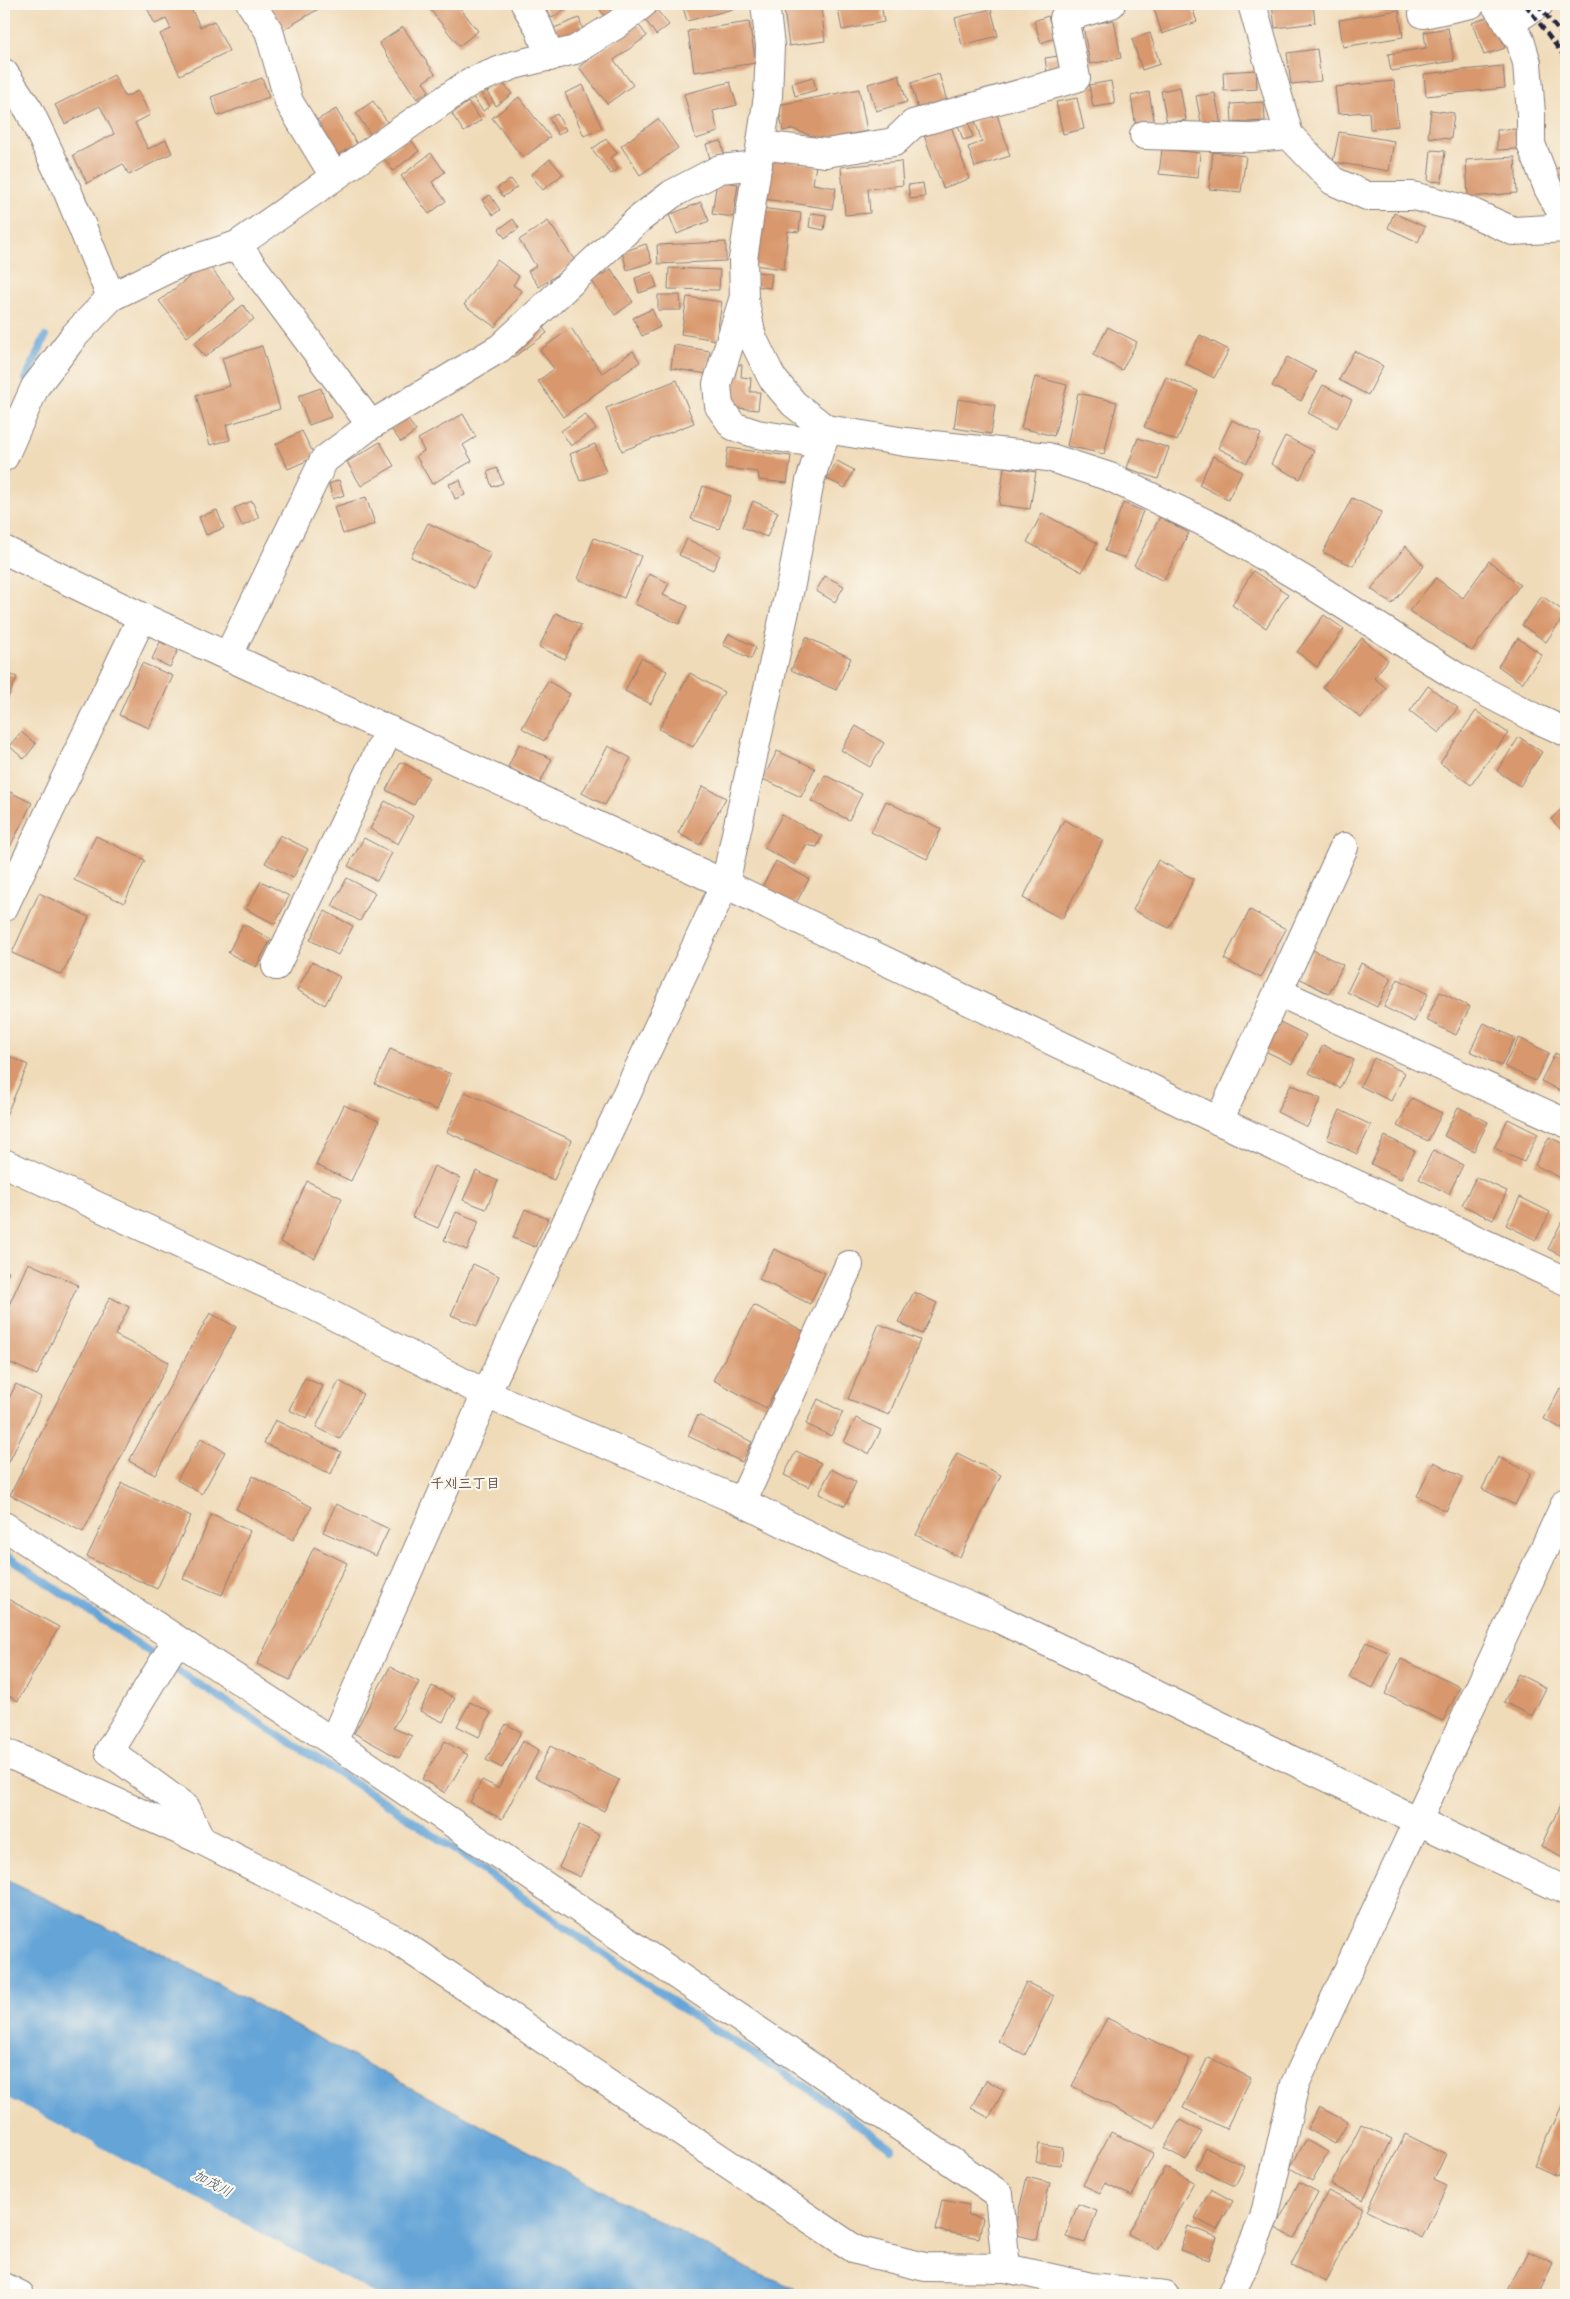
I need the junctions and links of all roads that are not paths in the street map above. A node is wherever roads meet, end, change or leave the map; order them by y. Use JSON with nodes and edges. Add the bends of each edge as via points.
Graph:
{"nodes":[{"id":1,"x":251,"y":4,"type":"edge"},
{"id":2,"x":525,"y":4,"type":"edge"},
{"id":3,"x":642,"y":4,"type":"edge"},
{"id":4,"x":765,"y":4,"type":"edge"},
{"id":5,"x":1111,"y":4,"type":"edge"},
{"id":6,"x":1252,"y":4,"type":"edge"},
{"id":7,"x":1471,"y":4,"type":"edge"},
{"id":8,"x":1539,"y":4,"type":"edge"},
{"id":9,"x":1423,"y":14,"type":"dead end"},
{"id":10,"x":1502,"y":14,"type":"edge"},
{"id":11,"x":550,"y":56,"type":"junction"},
{"id":12,"x":4,"y":73,"type":"edge"},
{"id":13,"x":1288,"y":135,"type":"junction"},
{"id":14,"x":1144,"y":136,"type":"dead end"},
{"id":15,"x":760,"y":155,"type":"junction"},
{"id":16,"x":334,"y":176,"type":"junction"},
{"id":17,"x":1566,"y":221,"type":"edge"},
{"id":18,"x":1566,"y":228,"type":"edge"},
{"id":19,"x":237,"y":245,"type":"junction"},
{"id":20,"x":111,"y":297,"type":"junction"},
{"id":21,"x":744,"y":298,"type":"junction"},
{"id":22,"x":371,"y":425,"type":"junction"},
{"id":23,"x":824,"y":436,"type":"junction"},
{"id":24,"x":4,"y":457,"type":"edge"},
{"id":25,"x":4,"y":550,"type":"edge"},
{"id":26,"x":142,"y":617,"type":"junction"},
{"id":27,"x":228,"y":656,"type":"junction"},
{"id":28,"x":389,"y":730,"type":"junction"},
{"id":29,"x":1566,"y":732,"type":"edge"},
{"id":30,"x":1344,"y":847,"type":"dead end"},
{"id":31,"x":725,"y":884,"type":"junction"},
{"id":32,"x":4,"y":906,"type":"edge"},
{"id":33,"x":276,"y":966,"type":"dead end"},
{"id":34,"x":1278,"y":992,"type":"junction"},
{"id":35,"x":1219,"y":1121,"type":"junction"},
{"id":36,"x":1566,"y":1124,"type":"edge"},
{"id":37,"x":4,"y":1163,"type":"edge"},
{"id":38,"x":849,"y":1265,"type":"dead end"},
{"id":39,"x":1566,"y":1281,"type":"edge"},
{"id":40,"x":486,"y":1394,"type":"junction"},
{"id":41,"x":742,"y":1502,"type":"junction"},
{"id":42,"x":1566,"y":1502,"type":"edge"},
{"id":43,"x":4,"y":1526,"type":"edge"},
{"id":44,"x":177,"y":1640,"type":"junction"},
{"id":45,"x":333,"y":1742,"type":"junction"},
{"id":46,"x":4,"y":1752,"type":"edge"},
{"id":47,"x":1418,"y":1821,"type":"junction"},
{"id":48,"x":201,"y":1840,"type":"junction"},
{"id":49,"x":1566,"y":1891,"type":"edge"},
{"id":50,"x":1006,"y":2268,"type":"junction"},
{"id":51,"x":4,"y":2287,"type":"edge"},
{"id":52,"x":20,"y":2295,"type":"edge"},
{"id":53,"x":1165,"y":2295,"type":"edge"},
{"id":54,"x":1231,"y":2295,"type":"edge"}],
"edges":[{"from":1,"to":16,"type":"street","via":[[269,31],[289,102]]},
{"from":2,"to":11,"type":"street"},
{"from":3,"to":11,"type":"street","via":[[616,25],[575,50]]},
{"from":4,"to":15,"type":"street","via":[[770,46],[768,96]]},
{"from":5,"to":15,"type":"street","via":[[1064,18],[1076,78],[913,124],[894,142],[826,152]]},
{"from":6,"to":13,"type":"street"},
{"from":7,"to":9,"type":"street"},
{"from":8,"to":10,"type":"street"},
{"from":10,"to":17,"type":"street","via":[[1520,40],[1527,63],[1530,144]]},
{"from":11,"to":16,"type":"street","via":[[514,65],[470,82]]},
{"from":12,"to":20,"type":"street","via":[[34,119],[68,190]]},
{"from":13,"to":14,"type":"street","via":[[1251,138]]},
{"from":13,"to":18,"type":"street","via":[[1333,180],[1367,196],[1413,196],[1464,209],[1513,231]]},
{"from":15,"to":21,"type":"street","via":[[743,259]]},
{"from":15,"to":22,"type":"street","via":[[720,169],[672,194],[638,220],[500,348]]},
{"from":16,"to":19,"type":"street"},
{"from":19,"to":20,"type":"street","via":[[176,265]]},
{"from":19,"to":22,"type":"street"},
{"from":20,"to":24,"type":"street","via":[[75,335],[35,387]]},
{"from":21,"to":23,"type":"street","via":[[752,337],[772,378]]},
{"from":21,"to":23,"type":"street","via":[[717,384],[719,406],[732,426],[758,434]]},
{"from":22,"to":27,"type":"street","via":[[324,460]]},
{"from":23,"to":29,"type":"street","via":[[1048,457],[1110,477],[1218,529],[1457,677]]},
{"from":23,"to":31,"type":"street","via":[[810,481],[792,579]]},
{"from":25,"to":26,"type":"street"},
{"from":26,"to":27,"type":"street"},
{"from":26,"to":32,"type":"street"},
{"from":27,"to":28,"type":"street"},
{"from":28,"to":31,"type":"street"},
{"from":28,"to":33,"type":"street"},
{"from":30,"to":34,"type":"street"},
{"from":31,"to":35,"type":"street"},
{"from":31,"to":40,"type":"street"},
{"from":34,"to":35,"type":"street"},
{"from":34,"to":36,"type":"street"},
{"from":35,"to":39,"type":"street"},
{"from":37,"to":40,"type":"street","via":[[314,1306]]},
{"from":38,"to":41,"type":"street"},
{"from":40,"to":41,"type":"street"},
{"from":40,"to":45,"type":"street"},
{"from":41,"to":47,"type":"street","via":[[844,1553],[997,1618]]},
{"from":42,"to":47,"type":"street"},
{"from":43,"to":44,"type":"street"},
{"from":44,"to":45,"type":"street"},
{"from":44,"to":48,"type":"street","via":[[109,1751],[186,1808]]},
{"from":45,"to":50,"type":"street","via":[[999,2194]]},
{"from":46,"to":48,"type":"street"},
{"from":47,"to":49,"type":"street"},
{"from":47,"to":54,"type":"street","via":[[1295,2084],[1264,2218]]},
{"from":48,"to":50,"type":"street","via":[[393,1938],[856,2250],[925,2267]]},
{"from":50,"to":53,"type":"street","via":[[1091,2287]]},
{"from":51,"to":52,"type":"street"}]}
